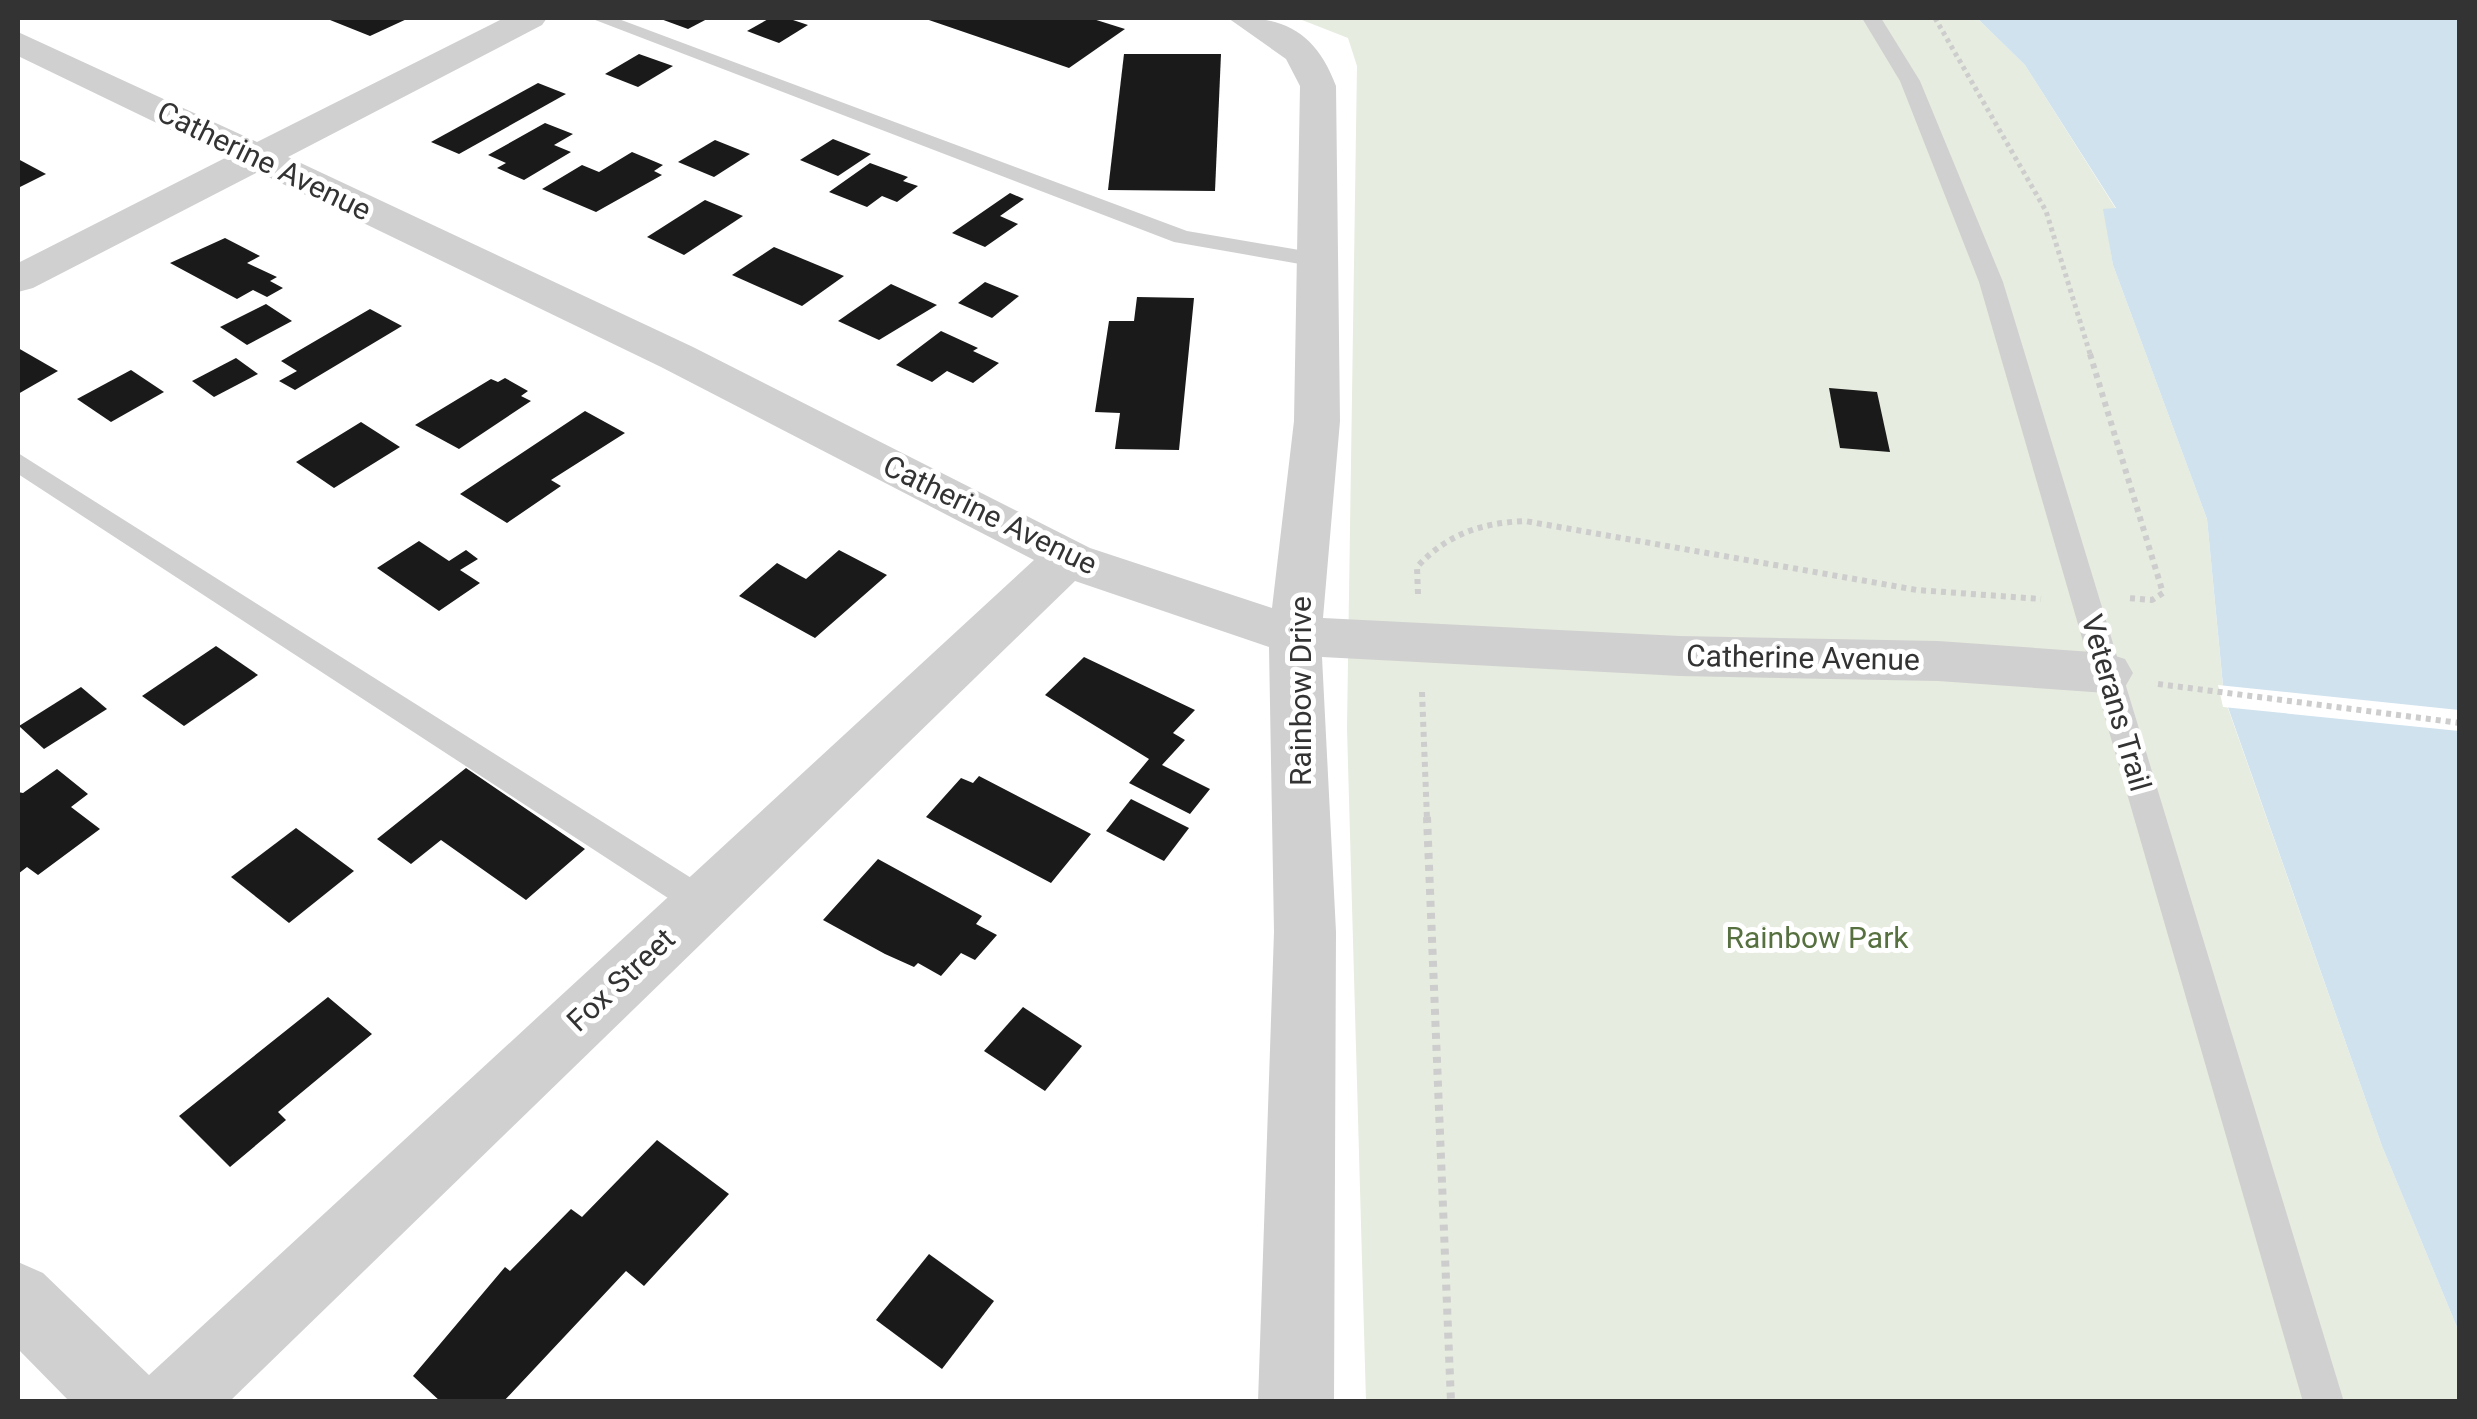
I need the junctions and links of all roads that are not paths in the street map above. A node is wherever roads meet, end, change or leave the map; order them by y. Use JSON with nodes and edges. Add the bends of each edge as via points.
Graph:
{"nodes":[{"id":1,"x":530,"y":18,"type":"edge"},
{"id":2,"x":600,"y":18,"type":"edge"},
{"id":3,"x":1245,"y":18,"type":"edge"},
{"id":4,"x":1872,"y":18,"type":"edge"},
{"id":5,"x":18,"y":42,"type":"edge"},
{"id":6,"x":258,"y":158,"type":"junction"},
{"id":7,"x":1318,"y":260,"type":"junction"},
{"id":8,"x":18,"y":279,"type":"edge"},
{"id":9,"x":18,"y":462,"type":"edge"},
{"id":10,"x":1066,"y":559,"type":"junction"},
{"id":11,"x":1295,"y":636,"type":"junction"},
{"id":12,"x":2106,"y":673,"type":"junction"},
{"id":13,"x":703,"y":902,"type":"junction"},
{"id":14,"x":18,"y":1298,"type":"edge"},
{"id":15,"x":124,"y":1402,"type":"edge"},
{"id":16,"x":176,"y":1402,"type":"edge"},
{"id":17,"x":1296,"y":1402,"type":"edge"},
{"id":18,"x":2324,"y":1402,"type":"edge"}],
"edges":[{"from":1,"to":6,"type":"street"},
{"from":2,"to":7,"type":"lane","via":[[1182,237]]},
{"from":3,"to":7,"type":"street","name":"Rainbow Drive","via":[[1295,46],[1313,69]]},
{"from":4,"to":12,"type":"lane","name":"Veterans Trail","via":[[1910,80],[1991,282]]},
{"from":5,"to":6,"type":"street","name":"Catherine Avenue"},
{"from":6,"to":8,"type":"street"},
{"from":6,"to":10,"type":"street","name":"Catherine Avenue","via":[[677,356]]},
{"from":7,"to":11,"type":"street","name":"Rainbow Drive","via":[[1313,480]]},
{"from":9,"to":13,"type":"lane"},
{"from":10,"to":11,"type":"street","name":"Catherine Avenue"},
{"from":10,"to":13,"type":"street","name":"Fox Street"},
{"from":11,"to":12,"type":"street","name":"Catherine Avenue"},
{"from":11,"to":17,"type":"street","name":"Rainbow Drive","via":[[1305,932]]},
{"from":12,"to":18,"type":"lane","name":"Veterans Trail"},
{"from":13,"to":16,"type":"street","name":"Fox Street"},
{"from":14,"to":15,"type":"street"}]}
